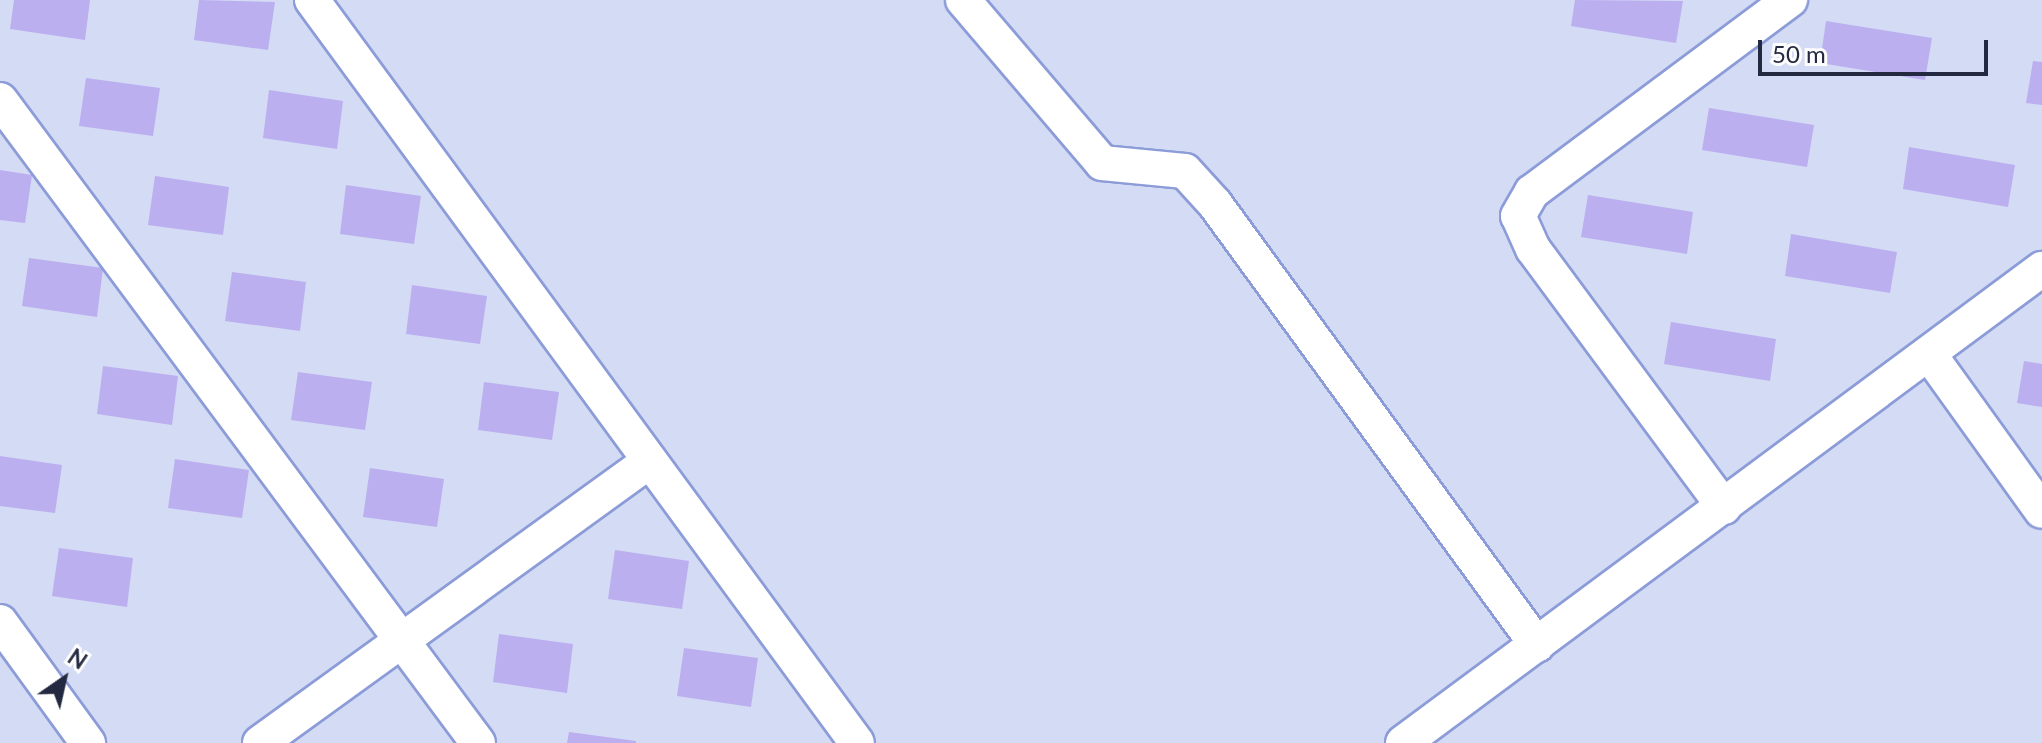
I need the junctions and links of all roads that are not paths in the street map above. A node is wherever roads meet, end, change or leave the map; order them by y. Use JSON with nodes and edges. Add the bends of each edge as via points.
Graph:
{"nodes":[{"id":1,"x":312,"y":0,"type":"edge"},
{"id":2,"x":963,"y":0,"type":"edge"},
{"id":3,"x":1790,"y":0,"type":"edge"},
{"id":4,"x":0,"y":100,"type":"edge"},
{"id":5,"x":2042,"y":269,"type":"edge"},
{"id":6,"x":1929,"y":354,"type":"junction"},
{"id":7,"x":650,"y":461,"type":"junction"},
{"id":8,"x":1724,"y":507,"type":"junction"},
{"id":9,"x":2042,"y":511,"type":"edge"},
{"id":10,"x":0,"y":622,"type":"edge"},
{"id":11,"x":401,"y":641,"type":"junction"},
{"id":12,"x":1537,"y":645,"type":"junction"},
{"id":13,"x":88,"y":743,"type":"edge"},
{"id":14,"x":260,"y":743,"type":"edge"},
{"id":15,"x":478,"y":743,"type":"edge"},
{"id":16,"x":857,"y":743,"type":"edge"},
{"id":17,"x":1403,"y":743,"type":"edge"}],
"edges":[{"from":1,"to":7,"type":"street"},
{"from":2,"to":12,"type":"street","via":[[1102,163],[1185,171],[1215,204]]},
{"from":3,"to":8,"type":"street","via":[[1532,192],[1518,216],[1533,249]]},
{"from":4,"to":11,"type":"street"},
{"from":5,"to":6,"type":"street"},
{"from":6,"to":8,"type":"street"},
{"from":6,"to":9,"type":"street"},
{"from":7,"to":11,"type":"street"},
{"from":7,"to":16,"type":"street"},
{"from":8,"to":12,"type":"street"},
{"from":10,"to":13,"type":"street"},
{"from":11,"to":14,"type":"street"},
{"from":11,"to":15,"type":"street"},
{"from":12,"to":17,"type":"street"}]}
